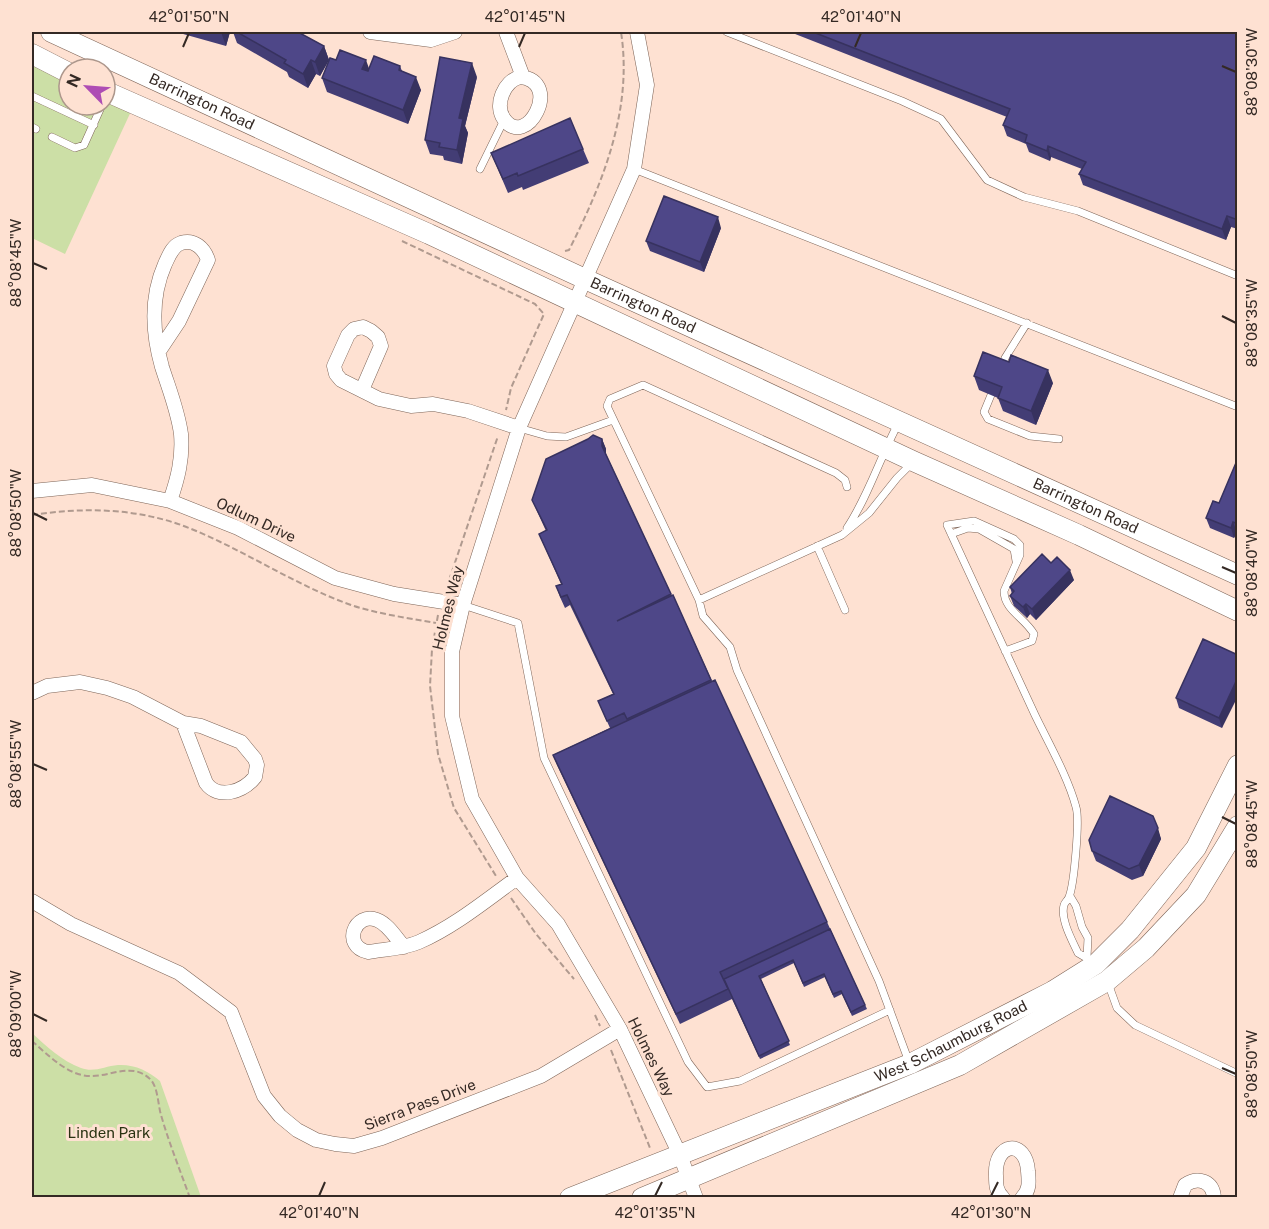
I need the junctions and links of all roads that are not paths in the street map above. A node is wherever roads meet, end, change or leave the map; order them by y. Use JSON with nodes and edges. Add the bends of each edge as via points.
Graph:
{"nodes":[{"id":1,"x":51,"y":32,"type":"edge"},
{"id":2,"x":370,"y":32,"type":"edge"},
{"id":3,"x":455,"y":32,"type":"edge"},
{"id":4,"x":506,"y":32,"type":"edge"},
{"id":5,"x":637,"y":32,"type":"edge"},
{"id":6,"x":727,"y":32,"type":"edge"},
{"id":7,"x":32,"y":54,"type":"edge"},
{"id":8,"x":57,"y":67,"type":"edge"},
{"id":9,"x":524,"y":77,"type":"junction"},
{"id":10,"x":32,"y":96,"type":"edge"},
{"id":11,"x":117,"y":102,"type":"edge"},
{"id":12,"x":97,"y":117,"type":"edge"},
{"id":13,"x":505,"y":120,"type":"junction"},
{"id":14,"x":94,"y":125,"type":"junction"},
{"id":15,"x":52,"y":137,"type":"dead end"},
{"id":16,"x":480,"y":169,"type":"dead end"},
{"id":17,"x":634,"y":169,"type":"junction"},
{"id":18,"x":1238,"y":276,"type":"edge"},
{"id":19,"x":585,"y":279,"type":"junction"},
{"id":20,"x":574,"y":304,"type":"junction"},
{"id":21,"x":1027,"y":323,"type":"junction"},
{"id":22,"x":159,"y":351,"type":"junction"},
{"id":23,"x":1001,"y":370,"type":"edge"},
{"id":24,"x":362,"y":390,"type":"dead end"},
{"id":25,"x":991,"y":395,"type":"edge"},
{"id":26,"x":1238,"y":407,"type":"edge"},
{"id":27,"x":613,"y":420,"type":"junction"},
{"id":28,"x":900,"y":421,"type":"junction"},
{"id":29,"x":519,"y":428,"type":"junction"},
{"id":30,"x":1059,"y":439,"type":"dead end"},
{"id":31,"x":885,"y":448,"type":"junction"},
{"id":32,"x":913,"y":461,"type":"junction"},
{"id":33,"x":847,"y":487,"type":"dead end"},
{"id":34,"x":32,"y":491,"type":"edge"},
{"id":35,"x":170,"y":501,"type":"junction"},
{"id":36,"x":951,"y":534,"type":"junction"},
{"id":37,"x":842,"y":535,"type":"junction"},
{"id":38,"x":816,"y":546,"type":"junction"},
{"id":39,"x":1016,"y":564,"type":"junction"},
{"id":40,"x":1238,"y":575,"type":"edge"},
{"id":41,"x":699,"y":600,"type":"junction"},
{"id":42,"x":463,"y":605,"type":"junction"},
{"id":43,"x":846,"y":610,"type":"dead end"},
{"id":44,"x":1238,"y":611,"type":"edge"},
{"id":45,"x":1005,"y":651,"type":"junction"},
{"id":46,"x":32,"y":693,"type":"edge"},
{"id":47,"x":183,"y":723,"type":"junction"},
{"id":48,"x":1238,"y":765,"type":"edge"},
{"id":49,"x":1238,"y":826,"type":"edge"},
{"id":50,"x":517,"y":878,"type":"junction"},
{"id":51,"x":1070,"y":896,"type":"junction"},
{"id":52,"x":32,"y":901,"type":"edge"},
{"id":53,"x":404,"y":946,"type":"dead end"},
{"id":54,"x":1092,"y":960,"type":"junction"},
{"id":55,"x":1107,"y":981,"type":"junction"},
{"id":56,"x":890,"y":1010,"type":"junction"},
{"id":57,"x":620,"y":1029,"type":"junction"},
{"id":58,"x":910,"y":1064,"type":"junction"},
{"id":59,"x":1238,"y":1074,"type":"edge"},
{"id":60,"x":680,"y":1155,"type":"junction"},
{"id":61,"x":689,"y":1178,"type":"junction"},
{"id":62,"x":570,"y":1197,"type":"edge"},
{"id":63,"x":642,"y":1197,"type":"edge"},
{"id":64,"x":696,"y":1197,"type":"edge"},
{"id":65,"x":1003,"y":1197,"type":"edge"},
{"id":66,"x":1022,"y":1197,"type":"edge"},
{"id":67,"x":1180,"y":1197,"type":"edge"},
{"id":68,"x":1214,"y":1197,"type":"edge"}],
"edges":[{"from":1,"to":19,"type":"main road","name":"Barrington Road"},
{"from":2,"to":3,"type":"street","via":[[431,40]]},
{"from":4,"to":9,"type":"street"},
{"from":5,"to":17,"type":"street","name":"Holmes Way","via":[[646,85]]},
{"from":6,"to":18,"type":"lane","via":[[941,119],[987,180],[1024,197],[1078,211]]},
{"from":7,"to":8,"type":"main road"},
{"from":9,"to":13,"type":"street","via":[[514,78],[505,87],[501,112]]},
{"from":9,"to":13,"type":"street","via":[[539,89],[537,114],[525,126],[513,126]]},
{"from":10,"to":14,"type":"lane"},
{"from":11,"to":20,"type":"main road","name":"Barrington Road","via":[[429,234]]},
{"from":12,"to":14,"type":"lane"},
{"from":13,"to":16,"type":"lane"},
{"from":14,"to":15,"type":"lane","via":[[80,147]]},
{"from":17,"to":19,"type":"street","name":"Holmes Way"},
{"from":17,"to":21,"type":"lane"},
{"from":19,"to":20,"type":"street","name":"Holmes Way"},
{"from":19,"to":28,"type":"main road","name":"Barrington Road"},
{"from":20,"to":29,"type":"street","name":"Holmes Way"},
{"from":20,"to":31,"type":"main road","name":"Barrington Road"},
{"from":21,"to":23,"type":"lane"},
{"from":21,"to":26,"type":"lane"},
{"from":22,"to":22,"type":"street","via":[[179,321],[208,260],[202,247],[194,243],[176,245],[158,279],[153,322]]},
{"from":22,"to":35,"type":"street","via":[[182,452]]},
{"from":24,"to":29,"type":"street","via":[[379,399],[468,411]]},
{"from":25,"to":30,"type":"lane","via":[[984,412],[988,419],[1030,436]]},
{"from":27,"to":29,"type":"lane","via":[[566,437]]},
{"from":27,"to":33,"type":"lane","via":[[607,406],[610,399],[643,385],[836,473]]},
{"from":27,"to":41,"type":"lane"},
{"from":28,"to":31,"type":"lane"},
{"from":28,"to":40,"type":"main road","name":"Barrington Road"},
{"from":29,"to":42,"type":"street","name":"Holmes Way"},
{"from":31,"to":32,"type":"main road","name":"Barrington Road"},
{"from":31,"to":37,"type":"lane","via":[[859,509]]},
{"from":32,"to":37,"type":"lane","via":[[869,513]]},
{"from":32,"to":44,"type":"main road","name":"Barrington Road"},
{"from":34,"to":35,"type":"street","name":"Odlum Drive","via":[[92,486]]},
{"from":35,"to":42,"type":"street","name":"Odlum Drive","via":[[238,528],[335,578],[394,594]]},
{"from":36,"to":39,"type":"lane","via":[[979,529],[1014,549]]},
{"from":36,"to":39,"type":"lane","via":[[947,525],[974,520],[1020,545]]},
{"from":36,"to":45,"type":"lane"},
{"from":37,"to":38,"type":"lane"},
{"from":38,"to":41,"type":"lane"},
{"from":38,"to":43,"type":"lane"},
{"from":39,"to":45,"type":"lane","via":[[1004,597],[1034,634],[1032,641]]},
{"from":41,"to":56,"type":"lane","via":[[703,615],[730,647]]},
{"from":42,"to":50,"type":"street","name":"Holmes Way","via":[[452,652],[452,716],[472,799]]},
{"from":42,"to":56,"type":"lane","via":[[518,622],[544,758],[688,1062],[707,1087],[740,1081]]},
{"from":45,"to":51,"type":"lane","via":[[1077,810]]},
{"from":46,"to":47,"type":"street","via":[[46,686],[80,682],[133,697]]},
{"from":47,"to":47,"type":"street","via":[[206,783],[213,791],[225,794],[246,786],[255,777],[255,759],[241,742]]},
{"from":48,"to":54,"type":"main road","name":"West Schaumburg Road","via":[[1196,848],[1130,930]]},
{"from":49,"to":55,"type":"main road","name":"West Schaumburg Road","via":[[1196,895],[1146,948]]},
{"from":50,"to":53,"type":"street","via":[[452,924]]},
{"from":50,"to":57,"type":"street","name":"Holmes Way","via":[[558,924]]},
{"from":51,"to":54,"type":"lane","via":[[1088,938]]},
{"from":51,"to":54,"type":"lane","via":[[1064,906],[1067,927],[1078,953]]},
{"from":52,"to":57,"type":"street","name":"Sierra Pass Drive","via":[[71,924],[179,973],[231,1012],[264,1096],[280,1116],[316,1140],[354,1146],[382,1138],[541,1076]]},
{"from":54,"to":55,"type":"lane"},
{"from":54,"to":58,"type":"main road","name":"West Schaumburg Road","via":[[1053,991]]},
{"from":55,"to":59,"type":"lane","via":[[1117,1008],[1135,1025]]},
{"from":55,"to":61,"type":"main road","name":"West Schaumburg Road","via":[[960,1065]]},
{"from":56,"to":58,"type":"lane"},
{"from":57,"to":60,"type":"street","name":"Holmes Way"},
{"from":58,"to":60,"type":"main road","name":"West Schaumburg Road"},
{"from":60,"to":61,"type":"street","name":"Holmes Way"},
{"from":60,"to":62,"type":"main road","name":"West Schaumburg Road"},
{"from":61,"to":63,"type":"main road","name":"West Schaumburg Road"},
{"from":61,"to":64,"type":"street","name":"Holmes Way"},
{"from":65,"to":66,"type":"street","via":[[997,1191],[996,1162],[1001,1153],[1011,1149],[1021,1152],[1028,1161],[1029,1183]]},
{"from":67,"to":68,"type":"street","via":[[1185,1185],[1196,1180],[1207,1183]]}]}
